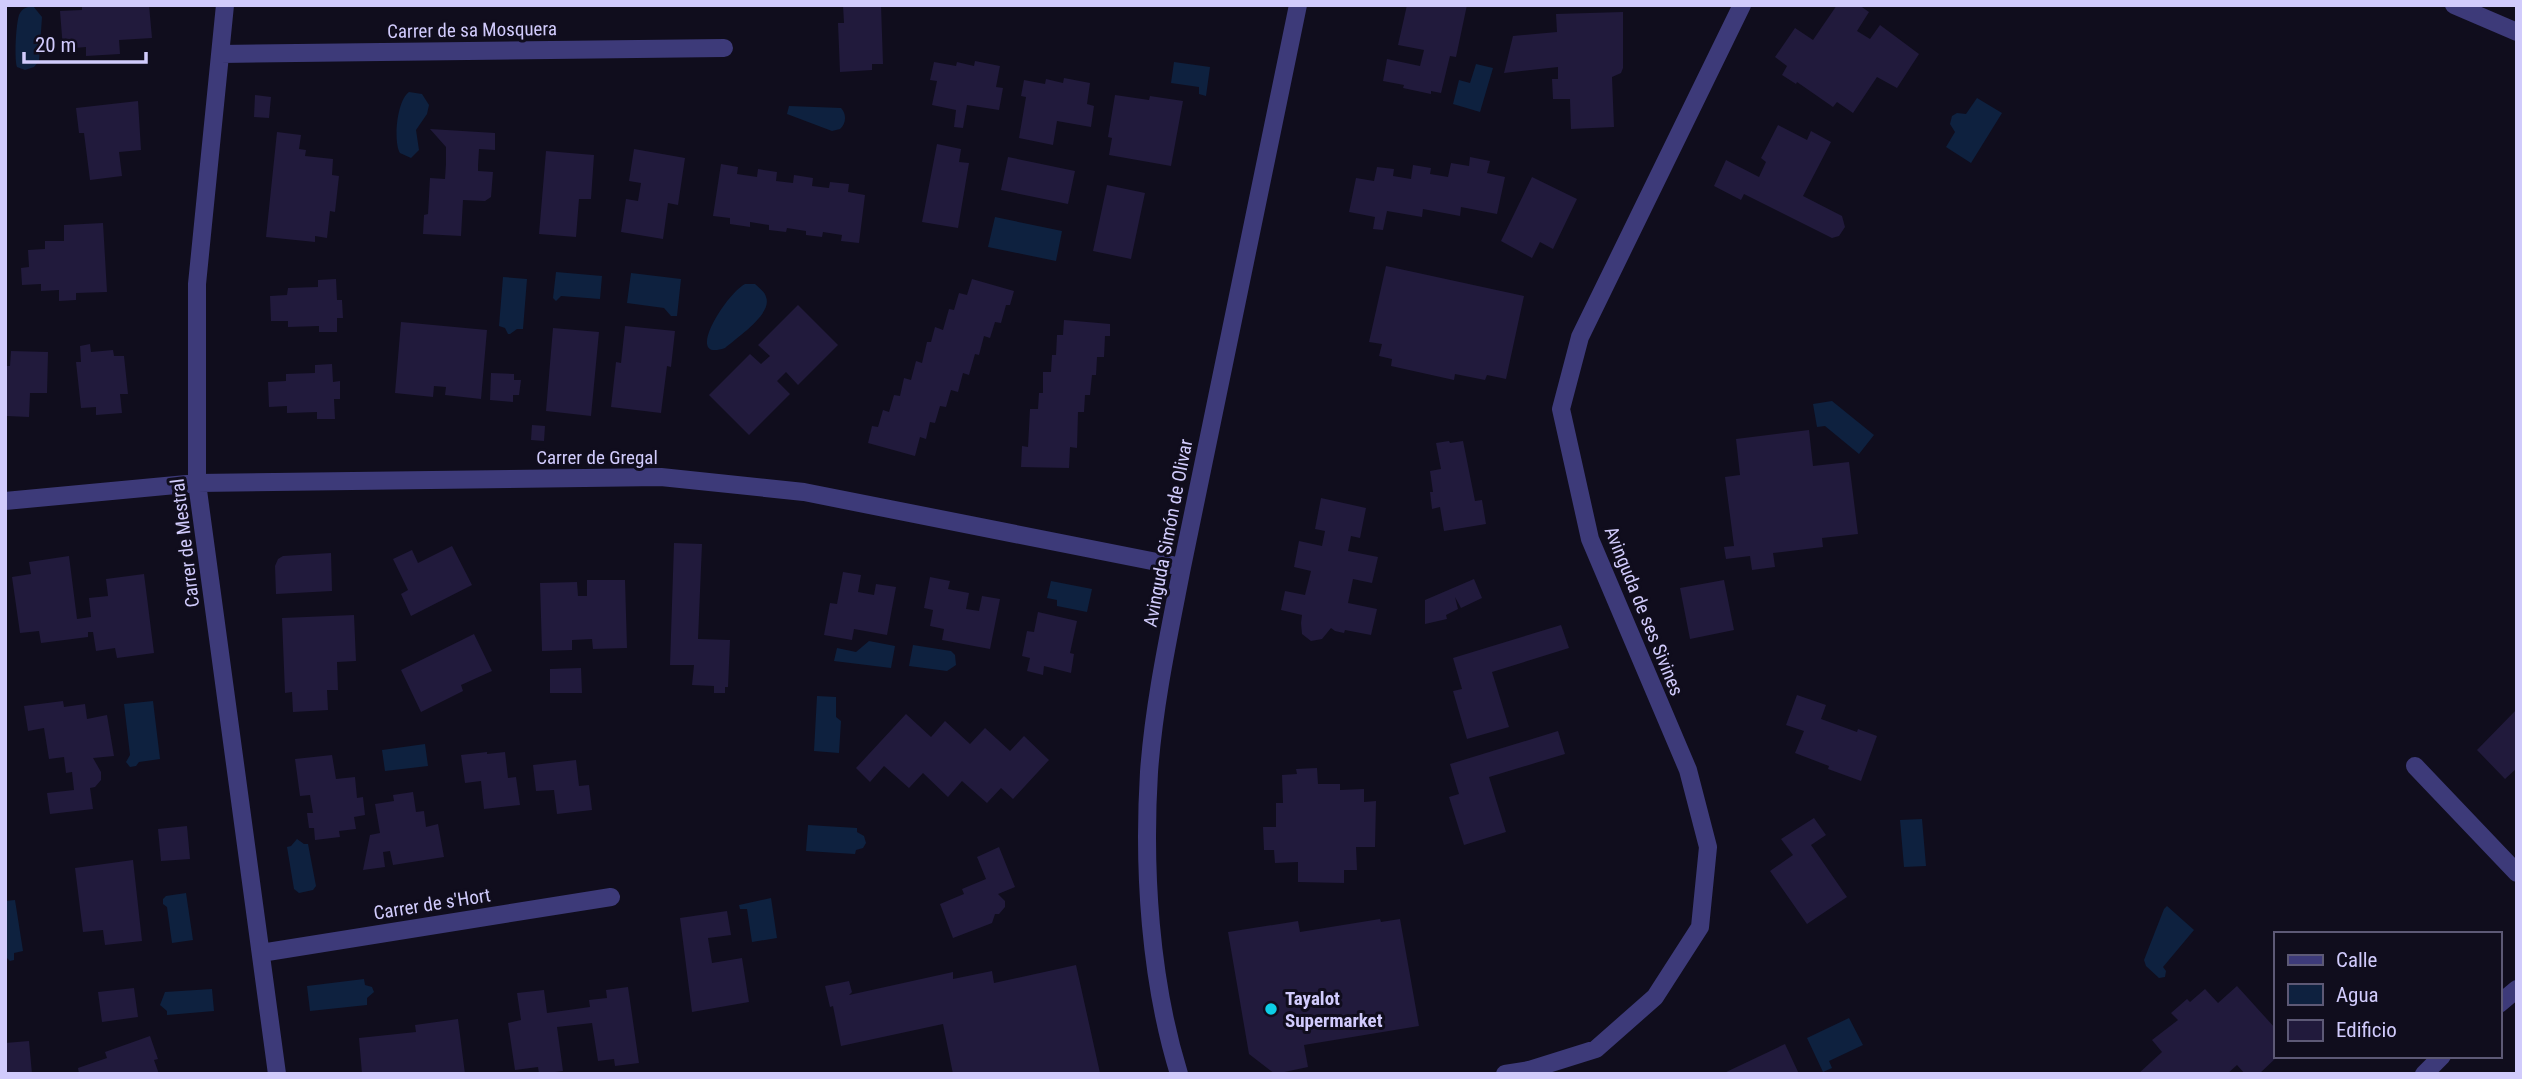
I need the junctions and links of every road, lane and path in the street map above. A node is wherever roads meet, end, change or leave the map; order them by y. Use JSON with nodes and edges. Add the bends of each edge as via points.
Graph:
{"nodes":[{"id":1,"x":225,"y":5,"type":"edge"},
{"id":2,"x":1298,"y":5,"type":"edge"},
{"id":3,"x":1742,"y":5,"type":"edge"},
{"id":4,"x":2454,"y":5,"type":"edge"},
{"id":5,"x":2517,"y":32,"type":"edge"},
{"id":6,"x":724,"y":48,"type":"dead end"},
{"id":7,"x":220,"y":54,"type":"junction"},
{"id":8,"x":197,"y":483,"type":"junction"},
{"id":9,"x":5,"y":501,"type":"edge"},
{"id":10,"x":1182,"y":567,"type":"junction"},
{"id":11,"x":2414,"y":766,"type":"dead end"},
{"id":12,"x":2517,"y":873,"type":"edge"},
{"id":13,"x":611,"y":897,"type":"dead end"},
{"id":14,"x":261,"y":953,"type":"junction"},
{"id":15,"x":2517,"y":989,"type":"edge"},
{"id":16,"x":2501,"y":1002,"type":"edge"},
{"id":17,"x":2440,"y":1058,"type":"edge"},
{"id":18,"x":277,"y":1074,"type":"edge"},
{"id":19,"x":1178,"y":1074,"type":"edge"},
{"id":20,"x":1506,"y":1074,"type":"edge"},
{"id":21,"x":2424,"y":1074,"type":"edge"}],
"edges":[{"from":1,"to":7,"type":"street","name":"Carrer de Mestral"},
{"from":2,"to":10,"type":"street","name":"Avinguda Simón de Olivar"},
{"from":3,"to":20,"type":"street","name":"Avinguda de ses Sivines","via":[[1580,337],[1561,409],[1590,539],[1688,770],[1708,847],[1700,927],[1655,997],[1596,1049]]},
{"from":4,"to":5,"type":"street"},
{"from":6,"to":7,"type":"street","name":"Carrer de sa Mosquera"},
{"from":7,"to":8,"type":"street","name":"Carrer de Mestral","via":[[197,284]]},
{"from":8,"to":9,"type":"street","name":"Carrer de Gregal"},
{"from":8,"to":10,"type":"street","name":"Carrer de Gregal","via":[[661,477],[804,492]]},
{"from":8,"to":14,"type":"street","name":"Carrer de Mestral"},
{"from":10,"to":19,"type":"street","name":"Avinguda Simón de Olivar","via":[[1149,771],[1148,873],[1155,956]]},
{"from":11,"to":12,"type":"street"},
{"from":13,"to":14,"type":"street","name":"Carrer de s'Hort"},
{"from":14,"to":18,"type":"street","name":"Carrer de Mestral"},
{"from":15,"to":16,"type":"street"},
{"from":17,"to":21,"type":"street"}]}
